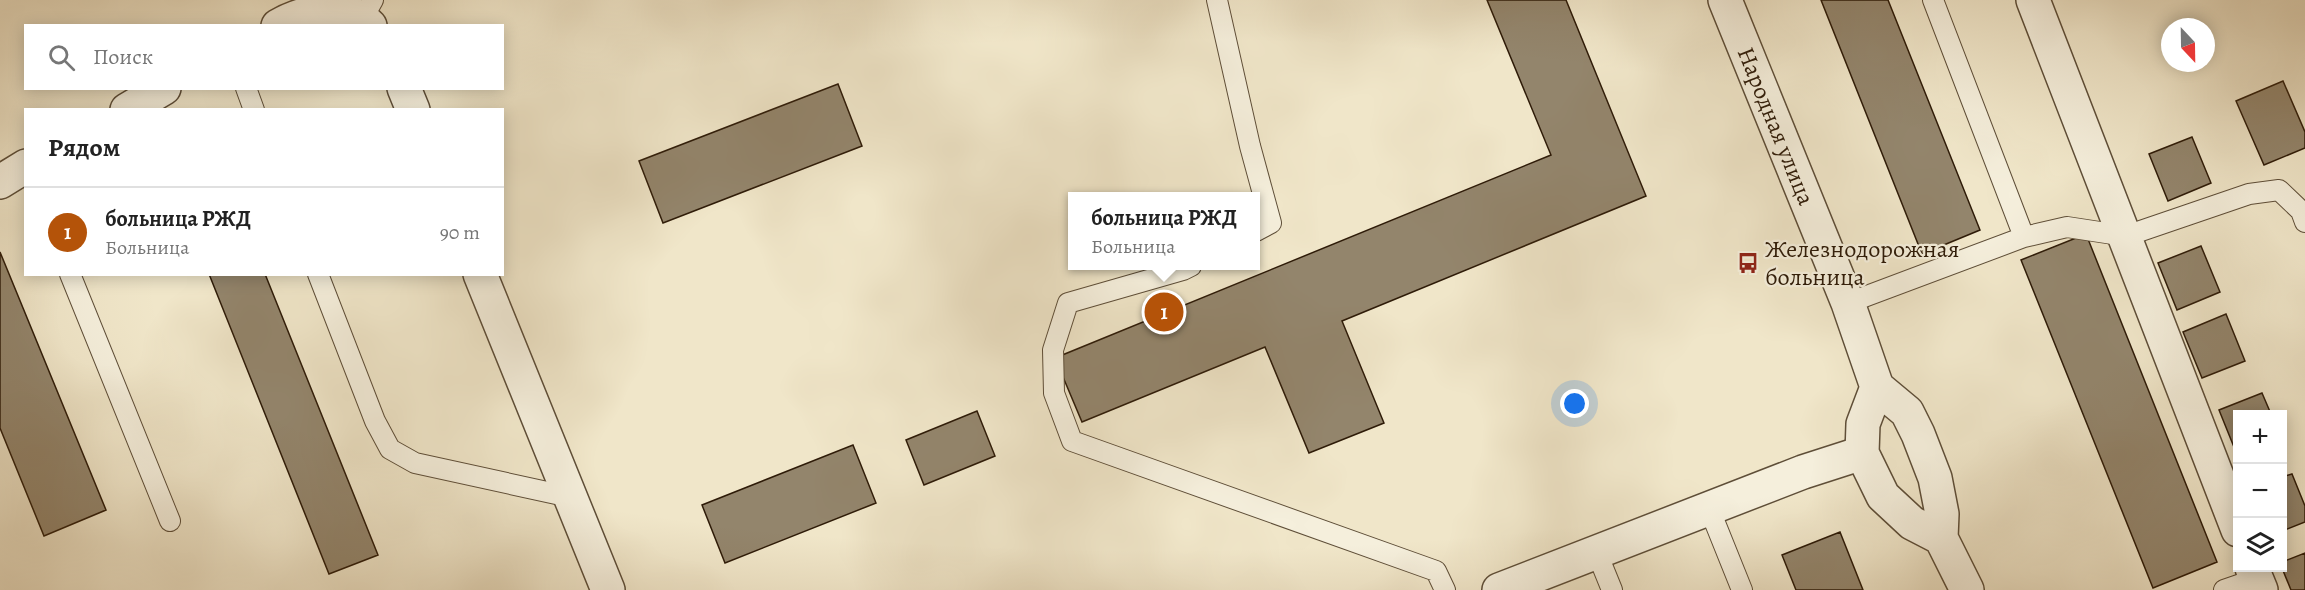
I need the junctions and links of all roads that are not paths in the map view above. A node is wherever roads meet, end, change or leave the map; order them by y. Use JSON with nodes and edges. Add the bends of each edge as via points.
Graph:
{"nodes":[{"id":1,"x":1217,"y":0,"type":"edge"},
{"id":2,"x":1725,"y":0,"type":"edge"},
{"id":3,"x":1933,"y":0,"type":"edge"},
{"id":4,"x":2033,"y":0,"type":"edge"},
{"id":5,"x":287,"y":14,"type":"edge"},
{"id":6,"x":369,"y":14,"type":"edge"},
{"id":7,"x":161,"y":90,"type":"edge"},
{"id":8,"x":247,"y":90,"type":"edge"},
{"id":9,"x":405,"y":90,"type":"edge"},
{"id":10,"x":130,"y":108,"type":"edge"},
{"id":11,"x":253,"y":108,"type":"edge"},
{"id":12,"x":412,"y":108,"type":"edge"},
{"id":13,"x":24,"y":167,"type":"edge"},
{"id":14,"x":0,"y":183,"type":"edge"},
{"id":15,"x":2305,"y":222,"type":"edge"},
{"id":16,"x":1260,"y":229,"type":"edge"},
{"id":17,"x":2024,"y":237,"type":"junction"},
{"id":18,"x":2126,"y":237,"type":"junction"},
{"id":19,"x":1183,"y":270,"type":"edge"},
{"id":20,"x":71,"y":276,"type":"edge"},
{"id":21,"x":319,"y":276,"type":"edge"},
{"id":22,"x":481,"y":276,"type":"edge"},
{"id":23,"x":1848,"y":303,"type":"junction"},
{"id":24,"x":1877,"y":387,"type":"junction"},
{"id":25,"x":1862,"y":453,"type":"junction"},
{"id":26,"x":570,"y":497,"type":"junction"},
{"id":27,"x":1709,"y":508,"type":"junction"},
{"id":28,"x":2233,"y":518,"type":"edge"},
{"id":29,"x":170,"y":521,"type":"dead end"},
{"id":30,"x":1941,"y":538,"type":"junction"},
{"id":31,"x":1597,"y":553,"type":"junction"},
{"id":32,"x":2256,"y":579,"type":"edge"},
{"id":33,"x":608,"y":590,"type":"edge"},
{"id":34,"x":1445,"y":590,"type":"edge"},
{"id":35,"x":1499,"y":590,"type":"edge"},
{"id":36,"x":1612,"y":590,"type":"edge"},
{"id":37,"x":1743,"y":590,"type":"edge"},
{"id":38,"x":1966,"y":590,"type":"edge"},
{"id":39,"x":2223,"y":590,"type":"edge"}],
"edges":[{"from":1,"to":16,"type":"lane","via":[[1271,223]]},
{"from":2,"to":23,"type":"street","name":"Народная улица"},
{"from":3,"to":17,"type":"lane"},
{"from":4,"to":18,"type":"street"},
{"from":5,"to":6,"type":"street","via":[[330,10]]},
{"from":7,"to":10,"type":"street"},
{"from":8,"to":11,"type":"lane"},
{"from":9,"to":12,"type":"street"},
{"from":13,"to":14,"type":"street"},
{"from":15,"to":18,"type":"lane","via":[[2301,211],[2279,190],[2249,194]]},
{"from":17,"to":18,"type":"lane","via":[[2067,227]]},
{"from":17,"to":23,"type":"lane"},
{"from":18,"to":28,"type":"street"},
{"from":19,"to":34,"type":"lane","via":[[1068,303],[1053,350],[1054,393],[1072,441],[1436,571]]},
{"from":20,"to":29,"type":"lane"},
{"from":21,"to":26,"type":"lane","via":[[375,422],[390,449],[415,463]]},
{"from":22,"to":26,"type":"street"},
{"from":23,"to":24,"type":"street","name":"Народная улица"},
{"from":24,"to":25,"type":"street","via":[[1863,424]]},
{"from":24,"to":30,"type":"street","via":[[1907,412],[1918,434],[1935,478],[1942,514]]},
{"from":25,"to":27,"type":"street"},
{"from":25,"to":30,"type":"street","via":[[1883,496],[1912,523]]},
{"from":26,"to":33,"type":"street"},
{"from":27,"to":31,"type":"street"},
{"from":27,"to":37,"type":"lane"},
{"from":30,"to":38,"type":"street"},
{"from":31,"to":35,"type":"street"},
{"from":31,"to":36,"type":"lane"},
{"from":32,"to":39,"type":"lane"}]}
